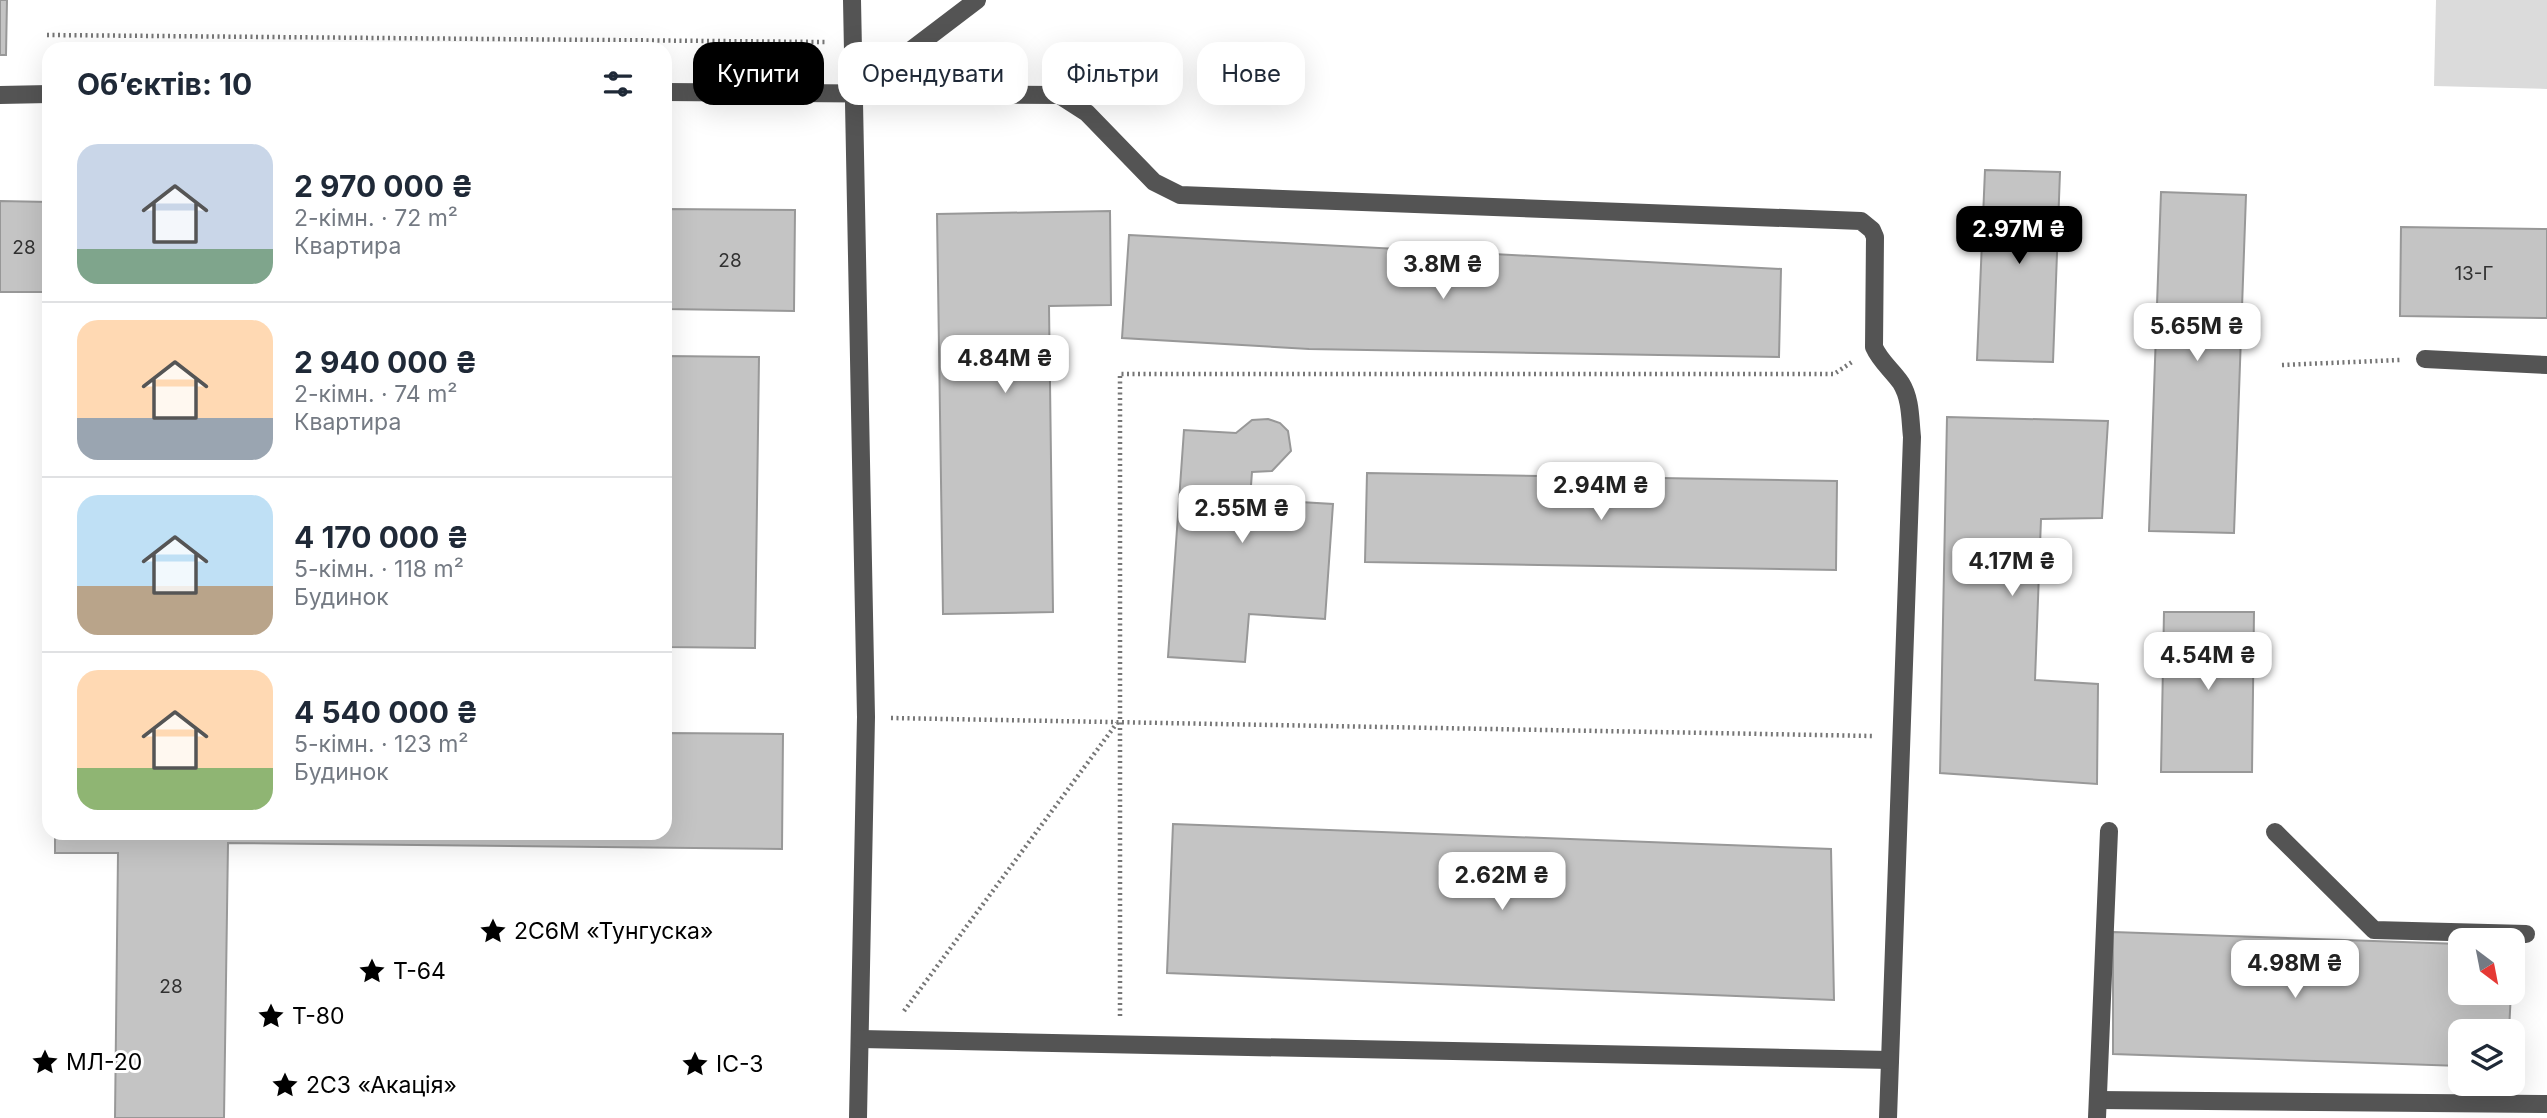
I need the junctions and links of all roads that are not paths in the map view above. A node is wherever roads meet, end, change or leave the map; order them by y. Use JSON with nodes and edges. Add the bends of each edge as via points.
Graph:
{"nodes":[{"id":1,"x":852,"y":0,"type":"edge"},
{"id":2,"x":977,"y":0,"type":"edge"},
{"id":3,"x":854,"y":42,"type":"edge"},
{"id":4,"x":922,"y":42,"type":"edge"},
{"id":5,"x":672,"y":92,"type":"edge"},
{"id":6,"x":838,"y":92,"type":"edge"},
{"id":7,"x":42,"y":94,"type":"edge"},
{"id":8,"x":0,"y":95,"type":"edge"},
{"id":9,"x":1028,"y":95,"type":"edge"},
{"id":10,"x":856,"y":105,"type":"edge"},
{"id":11,"x":2425,"y":359,"type":"road end"},
{"id":12,"x":2547,"y":365,"type":"edge"},
{"id":13,"x":2109,"y":831,"type":"dead end"},
{"id":14,"x":2275,"y":832,"type":"dead end"},
{"id":15,"x":2526,"y":934,"type":"dead end"},
{"id":16,"x":861,"y":1039,"type":"junction"},
{"id":17,"x":1890,"y":1060,"type":"junction"},
{"id":18,"x":2098,"y":1100,"type":"junction"},
{"id":19,"x":2547,"y":1104,"type":"edge"},
{"id":20,"x":858,"y":1118,"type":"edge"},
{"id":21,"x":1888,"y":1118,"type":"edge"},
{"id":22,"x":2097,"y":1118,"type":"edge"}],
"edges":[{"from":1,"to":3,"type":"lane"},
{"from":2,"to":4,"type":"lane"},
{"from":5,"to":6,"type":"lane"},
{"from":7,"to":8,"type":"lane"},
{"from":9,"to":17,"type":"lane","via":[[1059,95],[1087,113],[1154,182],[1180,195],[1861,221],[1872,230],[1874,347],[1902,384],[1910,406],[1912,437]]},
{"from":10,"to":16,"type":"lane","via":[[866,718]]},
{"from":11,"to":12,"type":"lane"},
{"from":13,"to":18,"type":"lane"},
{"from":14,"to":15,"type":"lane","via":[[2374,930]]},
{"from":16,"to":17,"type":"lane"},
{"from":16,"to":20,"type":"lane"},
{"from":17,"to":21,"type":"lane"},
{"from":18,"to":19,"type":"lane"},
{"from":18,"to":22,"type":"lane"}]}
